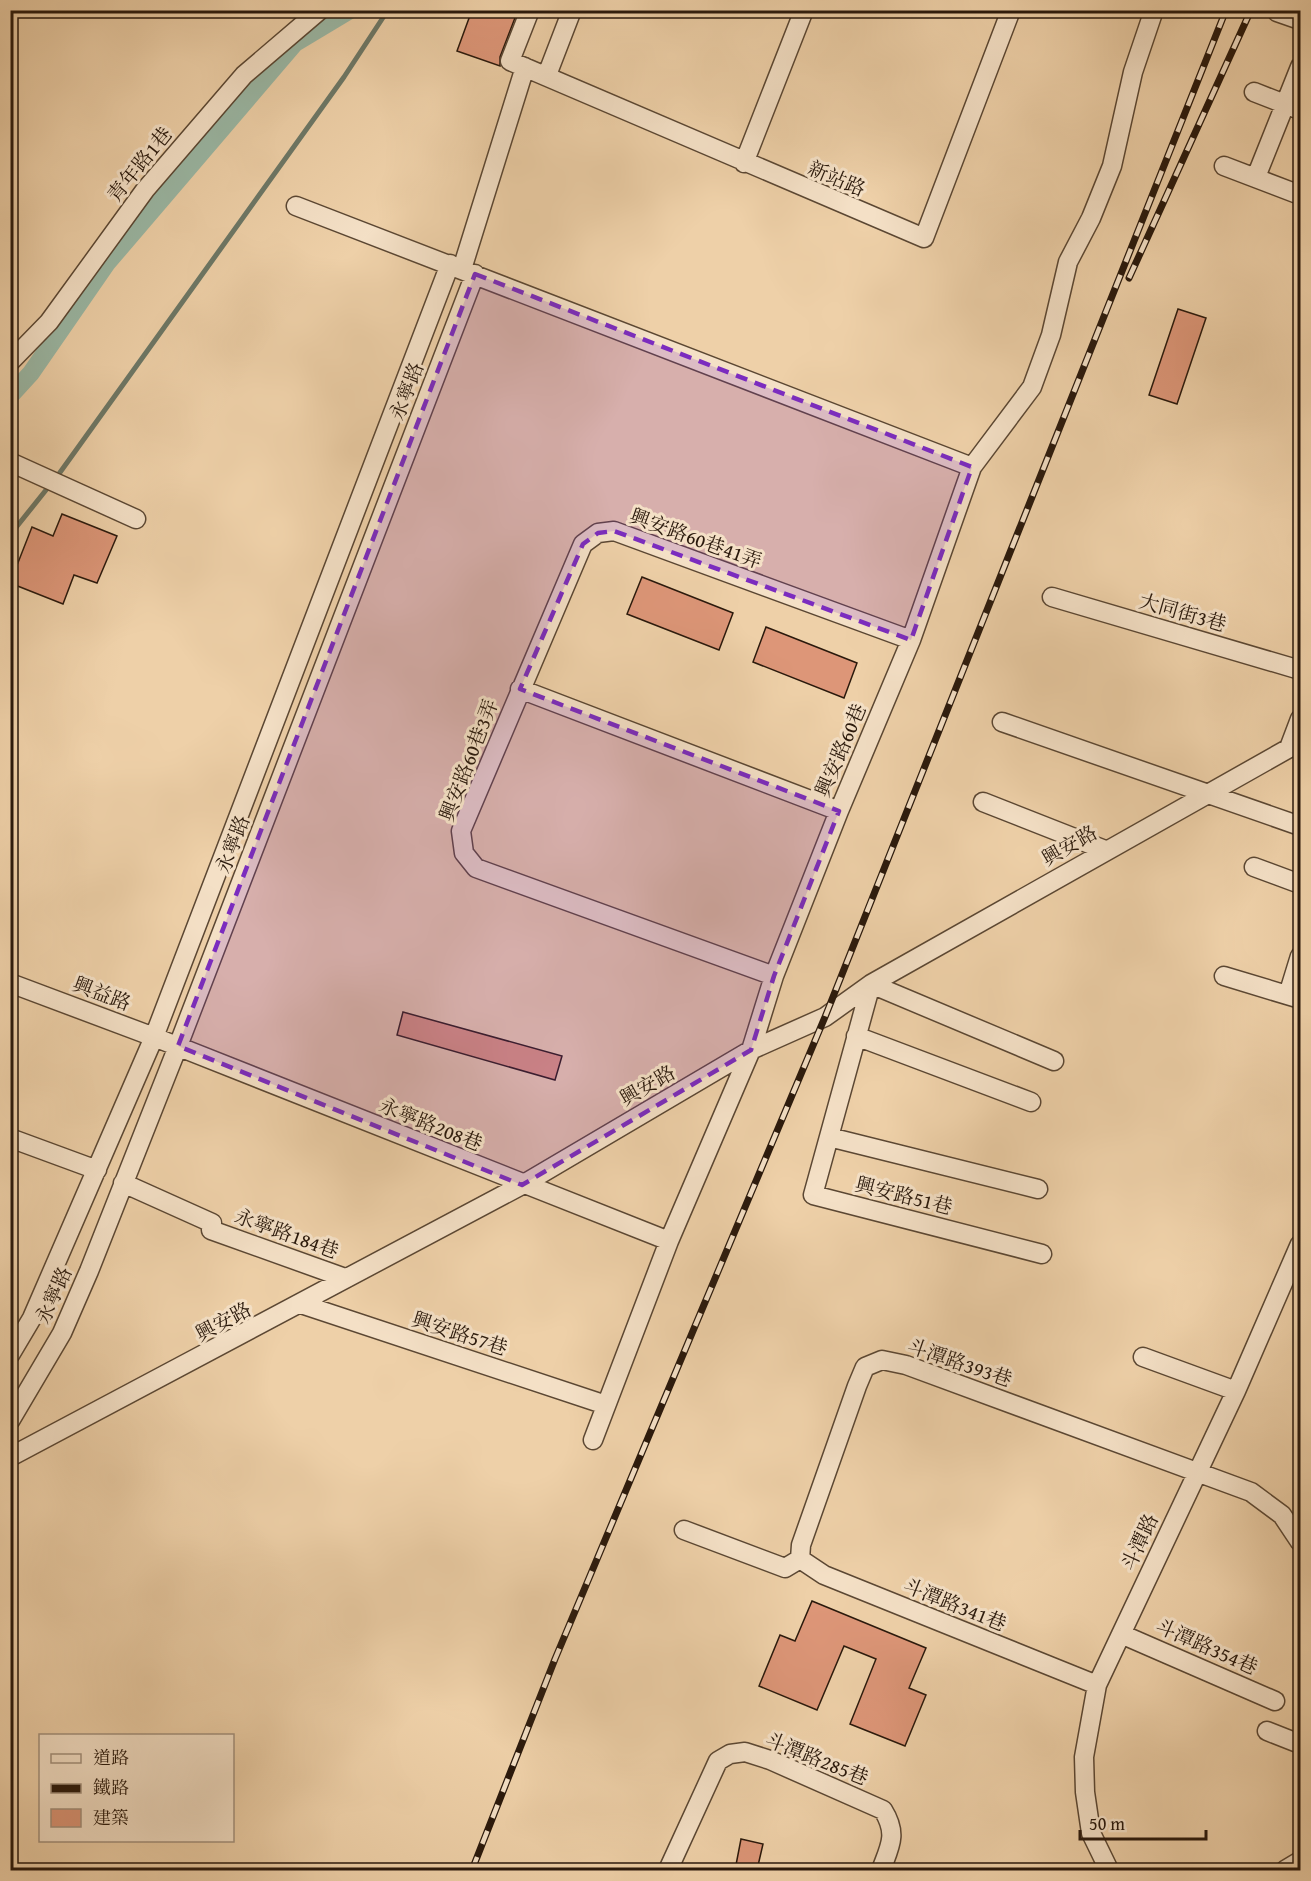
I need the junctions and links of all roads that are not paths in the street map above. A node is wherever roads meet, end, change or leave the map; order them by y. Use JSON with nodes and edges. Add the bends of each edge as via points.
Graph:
{"nodes":[{"id":1,"x":320,"y":10,"type":"edge"},
{"id":2,"x":530,"y":10,"type":"edge"},
{"id":3,"x":572,"y":10,"type":"edge"},
{"id":4,"x":804,"y":10,"type":"edge"},
{"id":5,"x":1011,"y":10,"type":"edge"},
{"id":6,"x":1154,"y":10,"type":"edge"},
{"id":7,"x":1277,"y":12,"type":"edge"},
{"id":8,"x":1300,"y":20,"type":"edge"},
{"id":9,"x":518,"y":64,"type":"junction"},
{"id":10,"x":1300,"y":67,"type":"edge"},
{"id":11,"x":547,"y":75,"type":"junction"},
{"id":12,"x":1254,"y":92,"type":"dead end"},
{"id":13,"x":1293,"y":107,"type":"edge"},
{"id":14,"x":744,"y":163,"type":"junction"},
{"id":15,"x":1224,"y":166,"type":"dead end"},
{"id":16,"x":1256,"y":177,"type":"junction"},
{"id":17,"x":1300,"y":195,"type":"edge"},
{"id":18,"x":296,"y":206,"type":"dead end"},
{"id":19,"x":462,"y":269,"type":"junction"},
{"id":20,"x":10,"y":362,"type":"edge"},
{"id":21,"x":10,"y":462,"type":"edge"},
{"id":22,"x":972,"y":467,"type":"junction"},
{"id":23,"x":136,"y":519,"type":"dead end"},
{"id":24,"x":1052,"y":597,"type":"dead end"},
{"id":25,"x":910,"y":640,"type":"junction"},
{"id":26,"x":1300,"y":670,"type":"edge"},
{"id":27,"x":520,"y":689,"type":"junction"},
{"id":28,"x":1300,"y":719,"type":"edge"},
{"id":29,"x":1002,"y":722,"type":"dead end"},
{"id":30,"x":1295,"y":745,"type":"edge"},
{"id":31,"x":1208,"y":794,"type":"junction"},
{"id":32,"x":983,"y":802,"type":"dead end"},
{"id":33,"x":839,"y":812,"type":"junction"},
{"id":34,"x":1300,"y":826,"type":"edge"},
{"id":35,"x":1105,"y":850,"type":"junction"},
{"id":36,"x":1254,"y":867,"type":"dead end"},
{"id":37,"x":1300,"y":884,"type":"edge"},
{"id":38,"x":1300,"y":956,"type":"edge"},
{"id":39,"x":774,"y":976,"type":"junction"},
{"id":40,"x":1224,"y":976,"type":"dead end"},
{"id":41,"x":10,"y":983,"type":"edge"},
{"id":42,"x":871,"y":984,"type":"junction"},
{"id":43,"x":1294,"y":997,"type":"edge"},
{"id":44,"x":856,"y":1036,"type":"junction"},
{"id":45,"x":154,"y":1037,"type":"junction"},
{"id":46,"x":178,"y":1046,"type":"junction"},
{"id":47,"x":751,"y":1050,"type":"junction"},
{"id":48,"x":1054,"y":1061,"type":"dead end"},
{"id":49,"x":1031,"y":1102,"type":"dead end"},
{"id":50,"x":829,"y":1137,"type":"junction"},
{"id":51,"x":10,"y":1138,"type":"edge"},
{"id":52,"x":97,"y":1170,"type":"junction"},
{"id":53,"x":123,"y":1184,"type":"junction"},
{"id":54,"x":522,"y":1185,"type":"junction"},
{"id":55,"x":1038,"y":1189,"type":"dead end"},
{"id":56,"x":669,"y":1241,"type":"junction"},
{"id":57,"x":1300,"y":1244,"type":"edge"},
{"id":58,"x":1042,"y":1254,"type":"dead end"},
{"id":59,"x":345,"y":1278,"type":"junction"},
{"id":60,"x":301,"y":1304,"type":"junction"},
{"id":61,"x":10,"y":1355,"type":"edge"},
{"id":62,"x":1143,"y":1357,"type":"dead end"},
{"id":63,"x":1236,"y":1390,"type":"junction"},
{"id":64,"x":606,"y":1405,"type":"junction"},
{"id":65,"x":10,"y":1421,"type":"edge"},
{"id":66,"x":593,"y":1440,"type":"dead end"},
{"id":67,"x":10,"y":1457,"type":"edge"},
{"id":68,"x":1197,"y":1470,"type":"junction"},
{"id":69,"x":684,"y":1530,"type":"dead end"},
{"id":70,"x":1300,"y":1542,"type":"edge"},
{"id":71,"x":800,"y":1559,"type":"junction"},
{"id":72,"x":1121,"y":1634,"type":"junction"},
{"id":73,"x":1097,"y":1685,"type":"junction"},
{"id":74,"x":1275,"y":1701,"type":"dead end"},
{"id":75,"x":1267,"y":1731,"type":"dead end"},
{"id":76,"x":1300,"y":1744,"type":"edge"},
{"id":77,"x":1300,"y":1861,"type":"edge"},
{"id":78,"x":668,"y":1870,"type":"edge"},
{"id":79,"x":881,"y":1870,"type":"edge"},
{"id":80,"x":1109,"y":1870,"type":"edge"},
{"id":81,"x":1285,"y":1870,"type":"edge"}],
"edges":[{"from":1,"to":20,"type":"street","name":"青年路1巷","via":[[244,75],[145,190],[49,322]]},
{"from":2,"to":9,"type":"street"},
{"from":3,"to":11,"type":"street"},
{"from":4,"to":14,"type":"street"},
{"from":5,"to":14,"type":"street","name":"新站路","via":[[924,238]]},
{"from":6,"to":22,"type":"street","name":"興安路60巷","via":[[1133,72],[1112,166],[1068,262],[1051,335],[1032,387]]},
{"from":7,"to":8,"type":"street"},
{"from":9,"to":11,"type":"street","name":"新站路"},
{"from":9,"to":19,"type":"street"},
{"from":10,"to":13,"type":"street"},
{"from":11,"to":14,"type":"street","name":"新站路"},
{"from":12,"to":13,"type":"street"},
{"from":13,"to":16,"type":"street"},
{"from":15,"to":16,"type":"street"},
{"from":16,"to":17,"type":"street"},
{"from":18,"to":19,"type":"street"},
{"from":19,"to":22,"type":"street"},
{"from":19,"to":45,"type":"street","name":"永寧路"},
{"from":19,"to":46,"type":"street","name":"永寧路"},
{"from":21,"to":23,"type":"street"},
{"from":22,"to":25,"type":"street","name":"興安路60巷"},
{"from":24,"to":26,"type":"street","name":"大同街3巷"},
{"from":25,"to":27,"type":"street","name":"興安路60巷41弄","via":[[614,531],[598,533],[583,544]]},
{"from":25,"to":33,"type":"street","name":"興安路60巷"},
{"from":27,"to":33,"type":"street","name":"興安路60巷3弄"},
{"from":27,"to":39,"type":"street","name":"興安路60巷3弄","via":[[461,831],[464,853],[476,868]]},
{"from":28,"to":30,"type":"street"},
{"from":29,"to":31,"type":"street"},
{"from":30,"to":31,"type":"street","name":"興安路"},
{"from":31,"to":34,"type":"street"},
{"from":31,"to":35,"type":"street","name":"興安路"},
{"from":32,"to":35,"type":"street"},
{"from":33,"to":39,"type":"street","name":"興安路60巷"},
{"from":35,"to":42,"type":"street","name":"興安路"},
{"from":36,"to":37,"type":"street"},
{"from":38,"to":43,"type":"street"},
{"from":39,"to":47,"type":"street","name":"興安路60巷"},
{"from":40,"to":43,"type":"street"},
{"from":41,"to":45,"type":"street","name":"興益路"},
{"from":42,"to":44,"type":"street","name":"興安路51巷"},
{"from":42,"to":47,"type":"street","name":"興安路","via":[[825,1017]]},
{"from":42,"to":48,"type":"street"},
{"from":44,"to":49,"type":"street"},
{"from":44,"to":50,"type":"street","name":"興安路51巷"},
{"from":45,"to":46,"type":"street","name":"興益路"},
{"from":45,"to":52,"type":"street","name":"永寧路"},
{"from":46,"to":53,"type":"street","name":"永寧路"},
{"from":46,"to":54,"type":"street","name":"永寧路208巷"},
{"from":47,"to":54,"type":"street","name":"興安路"},
{"from":47,"to":56,"type":"street","name":"興安路60巷"},
{"from":50,"to":55,"type":"street","name":"興安路51巷"},
{"from":50,"to":58,"type":"street","name":"興安路51巷","via":[[813,1195]]},
{"from":51,"to":52,"type":"street"},
{"from":52,"to":61,"type":"street","name":"永寧路","via":[[32,1318]]},
{"from":53,"to":59,"type":"street","name":"永寧路184巷","via":[[212,1223],[211,1230]]},
{"from":53,"to":65,"type":"street","name":"永寧路","via":[[62,1333]]},
{"from":54,"to":56,"type":"street","name":"永寧路208巷"},
{"from":54,"to":59,"type":"street","name":"興安路"},
{"from":56,"to":64,"type":"street","name":"興安路60巷"},
{"from":57,"to":63,"type":"street","name":"斗潭路"},
{"from":59,"to":60,"type":"street","name":"興安路"},
{"from":60,"to":64,"type":"street","name":"興安路57巷"},
{"from":60,"to":67,"type":"street","name":"興安路"},
{"from":62,"to":63,"type":"street"},
{"from":63,"to":68,"type":"street","name":"斗潭路"},
{"from":64,"to":66,"type":"street","name":"興安路60巷"},
{"from":68,"to":70,"type":"street","name":"斗潭路393巷","via":[[1251,1492],[1282,1515]]},
{"from":68,"to":71,"type":"street","name":"斗潭路393巷","via":[[906,1365],[882,1360],[865,1367],[857,1386],[801,1545]]},
{"from":68,"to":72,"type":"street","name":"斗潭路"},
{"from":69,"to":71,"type":"street","via":[[785,1568]]},
{"from":71,"to":73,"type":"street","name":"斗潭路341巷","via":[[824,1575]]},
{"from":72,"to":73,"type":"street","name":"斗潭路"},
{"from":72,"to":74,"type":"street","name":"斗潭路354巷"},
{"from":73,"to":80,"type":"street","name":"斗潭路","via":[[1084,1757],[1085,1792],[1091,1833]]},
{"from":75,"to":76,"type":"street"},
{"from":77,"to":81,"type":"street"},
{"from":78,"to":79,"type":"street","name":"斗潭路285巷","via":[[718,1761],[745,1752],[883,1810],[893,1838]]}]}
